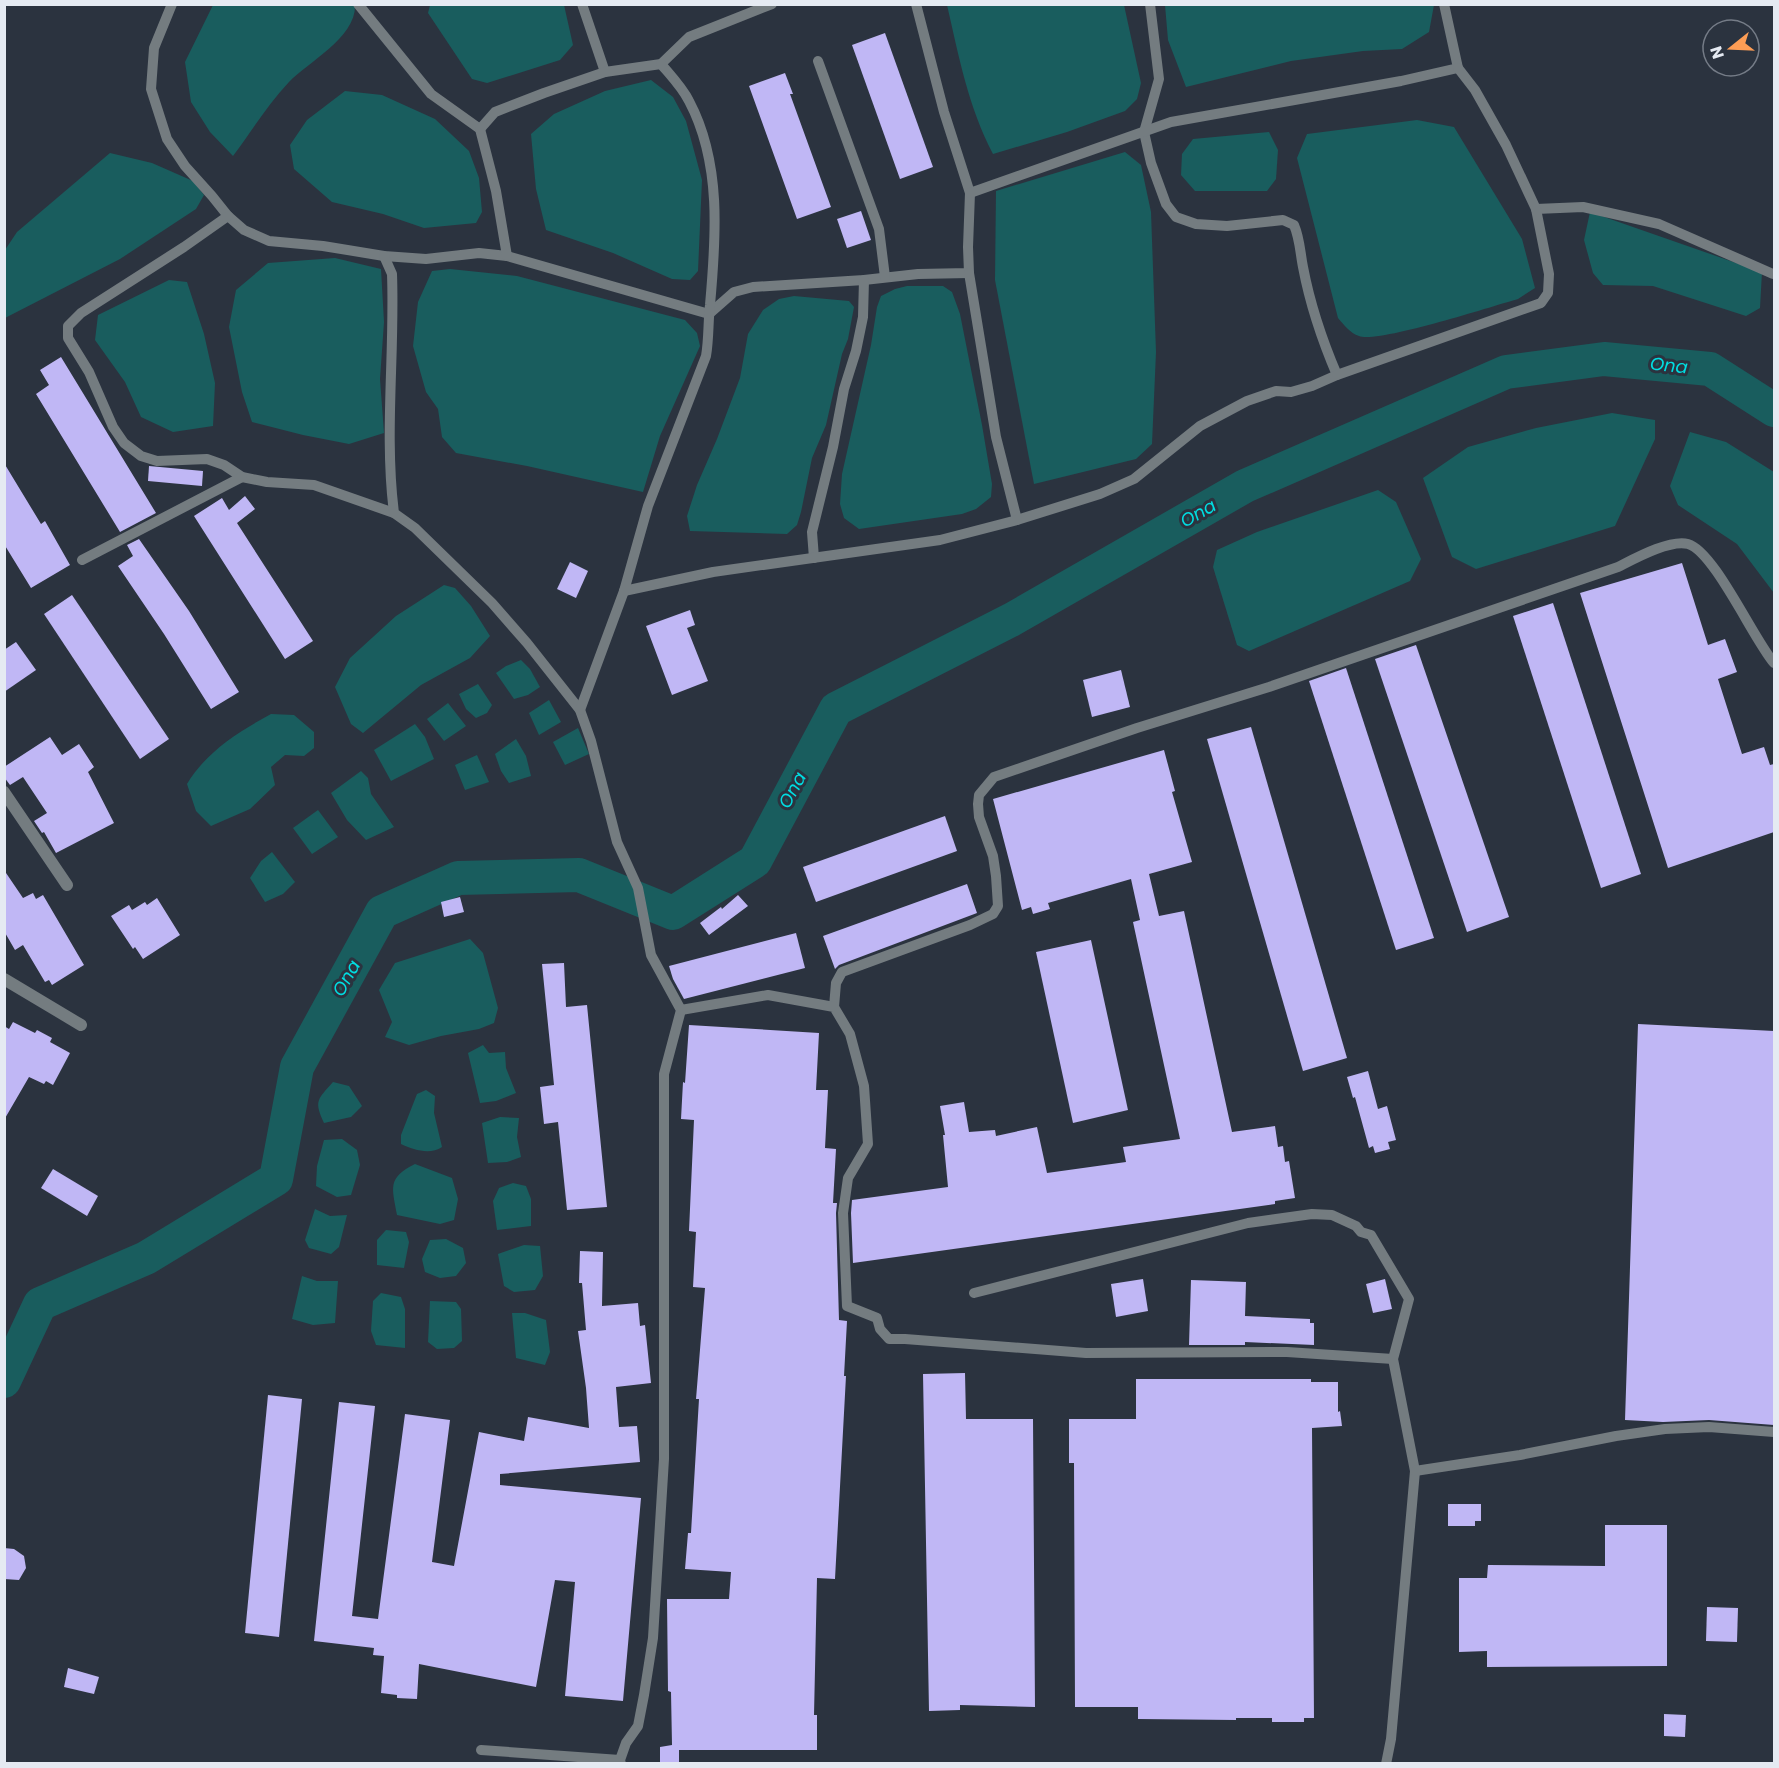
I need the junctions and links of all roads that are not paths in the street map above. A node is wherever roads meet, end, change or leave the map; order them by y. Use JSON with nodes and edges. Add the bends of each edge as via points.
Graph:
{"nodes":[{"id":1,"x":172,"y":4,"type":"edge"},
{"id":2,"x":358,"y":4,"type":"edge"},
{"id":3,"x":582,"y":4,"type":"edge"},
{"id":4,"x":772,"y":4,"type":"edge"},
{"id":5,"x":916,"y":4,"type":"edge"},
{"id":6,"x":1150,"y":4,"type":"edge"},
{"id":7,"x":1444,"y":4,"type":"edge"},
{"id":8,"x":818,"y":60,"type":"dead end"},
{"id":9,"x":661,"y":64,"type":"junction"},
{"id":10,"x":1458,"y":68,"type":"junction"},
{"id":11,"x":605,"y":72,"type":"junction"},
{"id":12,"x":480,"y":129,"type":"junction"},
{"id":13,"x":1144,"y":132,"type":"junction"},
{"id":14,"x":970,"y":193,"type":"junction"},
{"id":15,"x":1536,"y":209,"type":"junction"},
{"id":16,"x":228,"y":216,"type":"junction"},
{"id":17,"x":384,"y":256,"type":"junction"},
{"id":18,"x":507,"y":256,"type":"junction"},
{"id":19,"x":969,"y":273,"type":"junction"},
{"id":20,"x":1773,"y":274,"type":"dead end"},
{"id":21,"x":885,"y":277,"type":"junction"},
{"id":22,"x":864,"y":280,"type":"junction"},
{"id":23,"x":709,"y":314,"type":"junction"},
{"id":24,"x":1337,"y":375,"type":"junction"},
{"id":25,"x":242,"y":477,"type":"junction"},
{"id":26,"x":394,"y":513,"type":"junction"},
{"id":27,"x":1017,"y":520,"type":"junction"},
{"id":28,"x":814,"y":558,"type":"junction"},
{"id":29,"x":82,"y":560,"type":"dead end"},
{"id":30,"x":624,"y":591,"type":"junction"},
{"id":31,"x":1774,"y":663,"type":"edge"},
{"id":32,"x":580,"y":710,"type":"junction"},
{"id":33,"x":4,"y":792,"type":"edge"},
{"id":34,"x":67,"y":885,"type":"dead end"},
{"id":35,"x":4,"y":979,"type":"edge"},
{"id":36,"x":834,"y":1006,"type":"junction"},
{"id":37,"x":681,"y":1010,"type":"junction"},
{"id":38,"x":81,"y":1024,"type":"dead end"},
{"id":39,"x":974,"y":1293,"type":"dead end"},
{"id":40,"x":1393,"y":1359,"type":"junction"},
{"id":41,"x":1774,"y":1432,"type":"edge"},
{"id":42,"x":1415,"y":1471,"type":"junction"},
{"id":43,"x":481,"y":1750,"type":"dead end"},
{"id":44,"x":620,"y":1762,"type":"edge"},
{"id":45,"x":1386,"y":1764,"type":"edge"}],
"edges":[{"from":1,"to":16,"type":"lane","via":[[154,48],[151,89],[167,139],[184,166]]},
{"from":2,"to":12,"type":"lane","via":[[431,94]]},
{"from":3,"to":11,"type":"lane"},
{"from":4,"to":9,"type":"lane","via":[[689,37]]},
{"from":5,"to":14,"type":"lane"},
{"from":6,"to":13,"type":"lane","via":[[1159,79]]},
{"from":7,"to":10,"type":"lane"},
{"from":8,"to":21,"type":"lane","via":[[879,229]]},
{"from":9,"to":11,"type":"lane"},
{"from":9,"to":23,"type":"lane","via":[[689,102],[704,137],[713,178],[715,242]]},
{"from":10,"to":13,"type":"lane","via":[[1171,122]]},
{"from":10,"to":15,"type":"lane","via":[[1506,145]]},
{"from":11,"to":12,"type":"lane","via":[[504,108],[488,118]]},
{"from":12,"to":18,"type":"lane"},
{"from":13,"to":14,"type":"lane"},
{"from":13,"to":24,"type":"lane","via":[[1166,204],[1176,217],[1196,224],[1227,226],[1283,220],[1294,225],[1323,343]]},
{"from":14,"to":19,"type":"lane"},
{"from":15,"to":20,"type":"lane","via":[[1583,207],[1659,224]]},
{"from":15,"to":24,"type":"lane","via":[[1550,274],[1548,293],[1540,303]]},
{"from":16,"to":17,"type":"lane","via":[[244,230],[269,242]]},
{"from":16,"to":25,"type":"lane","via":[[81,312],[68,326],[68,338],[113,427],[141,456],[157,461],[207,459]]},
{"from":17,"to":18,"type":"lane"},
{"from":17,"to":26,"type":"lane","via":[[393,285],[390,440]]},
{"from":18,"to":23,"type":"lane"},
{"from":19,"to":21,"type":"lane"},
{"from":19,"to":27,"type":"lane","via":[[996,437]]},
{"from":21,"to":22,"type":"lane"},
{"from":22,"to":23,"type":"lane","via":[[753,287],[734,292]]},
{"from":22,"to":28,"type":"lane","via":[[856,351],[812,532]]},
{"from":23,"to":30,"type":"lane","via":[[706,356],[648,506]]},
{"from":24,"to":27,"type":"lane","via":[[1312,386],[1276,391],[1247,401],[1200,426],[1134,479]]},
{"from":25,"to":26,"type":"lane","via":[[314,485]]},
{"from":25,"to":29,"type":"lane"},
{"from":26,"to":32,"type":"lane","via":[[415,528],[492,603]]},
{"from":27,"to":28,"type":"lane","via":[[940,540]]},
{"from":28,"to":30,"type":"lane","via":[[713,572]]},
{"from":30,"to":32,"type":"lane"},
{"from":31,"to":36,"type":"lane","via":[[1714,568],[1688,544],[1672,544],[1618,567],[1269,687],[994,777],[979,795],[978,804],[996,876],[998,906],[993,914],[842,972],[836,983]]},
{"from":32,"to":37,"type":"lane","via":[[616,842],[638,888],[651,955]]},
{"from":33,"to":34,"type":"street"},
{"from":35,"to":38,"type":"street"},
{"from":36,"to":37,"type":"lane","via":[[768,995]]},
{"from":36,"to":40,"type":"lane","via":[[850,1034],[862,1076],[868,1144],[848,1178],[843,1213],[847,1306],[877,1318],[889,1339],[1086,1353],[1287,1352]]},
{"from":37,"to":44,"type":"lane","via":[[664,1074],[664,1459],[653,1638],[638,1726],[626,1743]]},
{"from":39,"to":40,"type":"lane","via":[[1248,1223],[1332,1215],[1371,1235],[1409,1299]]},
{"from":40,"to":42,"type":"lane"},
{"from":41,"to":42,"type":"lane","via":[[1709,1426],[1665,1429]]},
{"from":42,"to":45,"type":"lane"},
{"from":43,"to":44,"type":"lane"}]}
